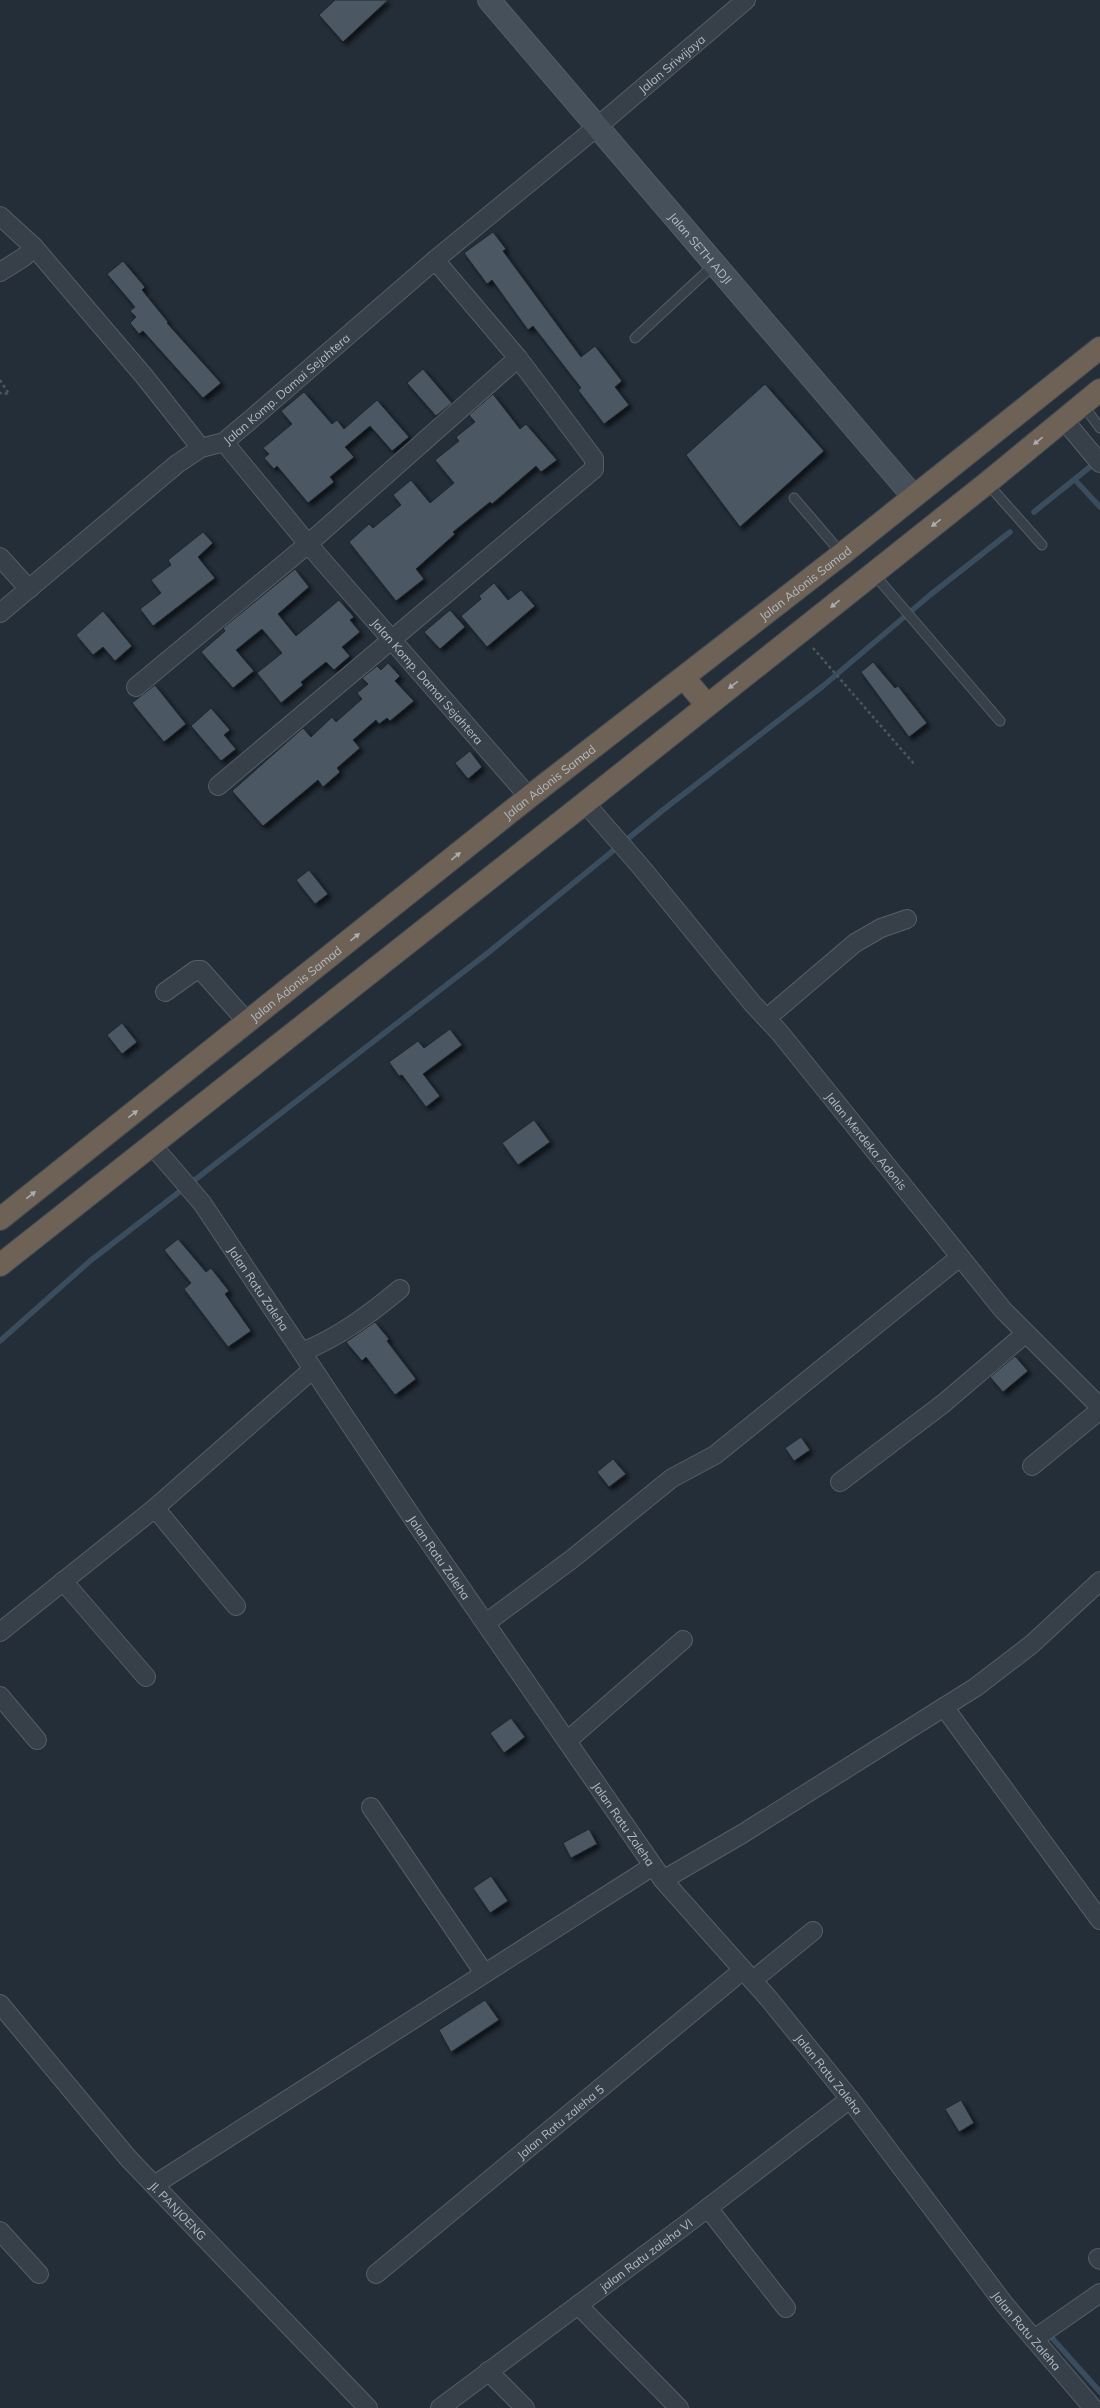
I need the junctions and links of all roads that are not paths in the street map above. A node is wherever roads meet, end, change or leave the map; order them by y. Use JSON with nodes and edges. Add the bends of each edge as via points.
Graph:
{"nodes":[{"id":1,"x":489,"y":0,"type":"edge"},
{"id":2,"x":746,"y":0,"type":"edge"},
{"id":3,"x":597,"y":127,"type":"junction"},
{"id":4,"x":0,"y":216,"type":"edge"},
{"id":5,"x":34,"y":247,"type":"junction"},
{"id":6,"x":435,"y":260,"type":"junction"},
{"id":7,"x":715,"y":264,"type":"junction"},
{"id":8,"x":0,"y":272,"type":"edge"},
{"id":9,"x":635,"y":338,"type":"dead end"},
{"id":10,"x":1100,"y":348,"type":"edge"},
{"id":11,"x":518,"y":358,"type":"junction"},
{"id":12,"x":1100,"y":390,"type":"edge"},
{"id":13,"x":1082,"y":405,"type":"junction"},
{"id":14,"x":1064,"y":420,"type":"junction"},
{"id":15,"x":1100,"y":428,"type":"edge"},
{"id":16,"x":224,"y":442,"type":"junction"},
{"id":17,"x":201,"y":448,"type":"junction"},
{"id":18,"x":1095,"y":458,"type":"edge"},
{"id":19,"x":987,"y":483,"type":"junction"},
{"id":20,"x":913,"y":496,"type":"junction"},
{"id":21,"x":794,"y":498,"type":"dead end"},
{"id":22,"x":308,"y":544,"type":"junction"},
{"id":23,"x":1042,"y":545,"type":"dead end"},
{"id":24,"x":842,"y":554,"type":"junction"},
{"id":25,"x":0,"y":557,"type":"edge"},
{"id":26,"x":873,"y":573,"type":"junction"},
{"id":27,"x":29,"y":589,"type":"junction"},
{"id":28,"x":0,"y":613,"type":"edge"},
{"id":29,"x":392,"y":640,"type":"junction"},
{"id":30,"x":684,"y":678,"type":"junction"},
{"id":31,"x":136,"y":687,"type":"dead end"},
{"id":32,"x":707,"y":705,"type":"junction"},
{"id":33,"x":1000,"y":720,"type":"dead end"},
{"id":34,"x":218,"y":786,"type":"dead end"},
{"id":35,"x":529,"y":797,"type":"junction"},
{"id":36,"x":585,"y":803,"type":"junction"},
{"id":37,"x":907,"y":918,"type":"dead end"},
{"id":38,"x":165,"y":992,"type":"dead end"},
{"id":39,"x":767,"y":1018,"type":"junction"},
{"id":40,"x":248,"y":1023,"type":"junction"},
{"id":41,"x":152,"y":1145,"type":"junction"},
{"id":42,"x":0,"y":1219,"type":"edge"},
{"id":43,"x":960,"y":1257,"type":"junction"},
{"id":44,"x":0,"y":1265,"type":"edge"},
{"id":45,"x":400,"y":1289,"type":"dead end"},
{"id":46,"x":1025,"y":1334,"type":"junction"},
{"id":47,"x":302,"y":1352,"type":"junction"},
{"id":48,"x":313,"y":1369,"type":"junction"},
{"id":49,"x":1100,"y":1409,"type":"edge"},
{"id":50,"x":1032,"y":1466,"type":"dead end"},
{"id":51,"x":840,"y":1482,"type":"dead end"},
{"id":52,"x":155,"y":1508,"type":"junction"},
{"id":53,"x":63,"y":1581,"type":"junction"},
{"id":54,"x":1100,"y":1581,"type":"edge"},
{"id":55,"x":236,"y":1606,"type":"dead end"},
{"id":56,"x":486,"y":1623,"type":"junction"},
{"id":57,"x":0,"y":1632,"type":"edge"},
{"id":58,"x":684,"y":1640,"type":"dead end"},
{"id":59,"x":146,"y":1678,"type":"dead end"},
{"id":60,"x":0,"y":1696,"type":"edge"},
{"id":61,"x":944,"y":1707,"type":"junction"},
{"id":62,"x":37,"y":1740,"type":"dead end"},
{"id":63,"x":567,"y":1742,"type":"junction"},
{"id":64,"x":371,"y":1808,"type":"dead end"},
{"id":65,"x":658,"y":1873,"type":"junction"},
{"id":66,"x":1100,"y":1920,"type":"edge"},
{"id":67,"x":813,"y":1931,"type":"dead end"},
{"id":68,"x":484,"y":1973,"type":"junction"},
{"id":69,"x":748,"y":1975,"type":"junction"},
{"id":70,"x":3,"y":2012,"type":"edge"},
{"id":71,"x":850,"y":2099,"type":"junction"},
{"id":72,"x":154,"y":2185,"type":"junction"},
{"id":73,"x":708,"y":2208,"type":"junction"},
{"id":74,"x":0,"y":2231,"type":"edge"},
{"id":75,"x":39,"y":2274,"type":"dead end"},
{"id":76,"x":376,"y":2274,"type":"dead end"},
{"id":77,"x":1100,"y":2293,"type":"edge"},
{"id":78,"x":578,"y":2305,"type":"junction"},
{"id":79,"x":786,"y":2308,"type":"dead end"},
{"id":80,"x":1034,"y":2339,"type":"junction"},
{"id":81,"x":488,"y":2371,"type":"junction"},
{"id":82,"x":368,"y":2408,"type":"edge"},
{"id":83,"x":440,"y":2408,"type":"edge"},
{"id":84,"x":526,"y":2408,"type":"edge"},
{"id":85,"x":678,"y":2408,"type":"edge"},
{"id":86,"x":1093,"y":2408,"type":"edge"}],
"edges":[{"from":1,"to":3,"type":"street","name":"Jalan SETH ADJI"},
{"from":2,"to":3,"type":"street","name":"Jalan Sriwijaya"},
{"from":3,"to":6,"type":"street","name":"Jalan Komp. Damai Sejahtera"},
{"from":3,"to":7,"type":"street","name":"Jalan SETH ADJI"},
{"from":4,"to":5,"type":"street"},
{"from":5,"to":8,"type":"street"},
{"from":5,"to":17,"type":"street","via":[[144,376]]},
{"from":6,"to":11,"type":"street"},
{"from":6,"to":16,"type":"street","name":"Jalan Komp. Damai Sejahtera"},
{"from":7,"to":9,"type":"lane"},
{"from":7,"to":20,"type":"street","name":"Jalan SETH ADJI"},
{"from":10,"to":20,"type":"highway","name":"Jalan Adonis Samad"},
{"from":11,"to":22,"type":"street"},
{"from":11,"to":29,"type":"street","via":[[594,459],[594,469]]},
{"from":12,"to":13,"type":"highway"},
{"from":13,"to":14,"type":"highway"},
{"from":13,"to":15,"type":"lane"},
{"from":14,"to":18,"type":"street"},
{"from":14,"to":19,"type":"highway","one_way":true},
{"from":16,"to":17,"type":"street"},
{"from":16,"to":22,"type":"street","name":"Jalan Komp. Damai Sejahtera"},
{"from":17,"to":27,"type":"street","via":[[177,464]]},
{"from":19,"to":23,"type":"lane"},
{"from":19,"to":26,"type":"highway","one_way":true},
{"from":20,"to":24,"type":"highway","name":"Jalan Adonis Samad"},
{"from":21,"to":24,"type":"lane"},
{"from":22,"to":29,"type":"street","name":"Jalan Komp. Damai Sejahtera"},
{"from":22,"to":31,"type":"street"},
{"from":24,"to":30,"type":"highway","name":"Jalan Adonis Samad"},
{"from":25,"to":27,"type":"street"},
{"from":26,"to":32,"type":"highway","one_way":true},
{"from":26,"to":33,"type":"lane"},
{"from":27,"to":28,"type":"street"},
{"from":29,"to":34,"type":"street"},
{"from":29,"to":35,"type":"street","name":"Jalan Komp. Damai Sejahtera"},
{"from":30,"to":32,"type":"highway"},
{"from":30,"to":35,"type":"highway","name":"Jalan Adonis Samad"},
{"from":32,"to":36,"type":"highway"},
{"from":40,"to":35,"type":"highway","name":"Jalan Adonis Samad","one_way":true},
{"from":36,"to":39,"type":"street","name":"Jalan Merdeka Adonis"},
{"from":36,"to":41,"type":"highway"},
{"from":37,"to":39,"type":"street","via":[[881,928],[855,943]]},
{"from":38,"to":40,"type":"street","via":[[196,970],[201,970]]},
{"from":39,"to":43,"type":"street","name":"Jalan Merdeka Adonis"},
{"from":42,"to":40,"type":"highway","name":"Jalan Adonis Samad","one_way":true},
{"from":41,"to":44,"type":"highway"},
{"from":41,"to":47,"type":"street","name":"Jalan Ratu Zaleha","via":[[202,1203]]},
{"from":43,"to":46,"type":"street","name":"Jalan Merdeka Adonis"},
{"from":43,"to":56,"type":"street","via":[[715,1455],[672,1478],[572,1559]]},
{"from":45,"to":47,"type":"street","via":[[366,1317],[326,1342]]},
{"from":46,"to":49,"type":"street","name":"Jalan Merdeka Adonis"},
{"from":46,"to":51,"type":"street","via":[[944,1403]]},
{"from":47,"to":48,"type":"street","name":"Jalan Ratu Zaleha"},
{"from":48,"to":52,"type":"street"},
{"from":48,"to":56,"type":"street","name":"Jalan Ratu Zaleha"},
{"from":49,"to":50,"type":"street"},
{"from":52,"to":53,"type":"street"},
{"from":52,"to":55,"type":"street"},
{"from":53,"to":57,"type":"street"},
{"from":53,"to":59,"type":"street"},
{"from":54,"to":61,"type":"street","via":[[1005,1666]]},
{"from":56,"to":63,"type":"street","name":"Jalan Ratu Zaleha"},
{"from":58,"to":63,"type":"street"},
{"from":60,"to":62,"type":"street"},
{"from":61,"to":65,"type":"street","via":[[742,1834]]},
{"from":61,"to":66,"type":"street"},
{"from":63,"to":65,"type":"street","name":"Jalan Ratu Zaleha"},
{"from":64,"to":68,"type":"street"},
{"from":65,"to":68,"type":"street"},
{"from":65,"to":69,"type":"street","name":"Jalan Ratu Zaleha"},
{"from":67,"to":69,"type":"street","name":"Jalan Ratu zaleha 5"},
{"from":68,"to":72,"type":"street"},
{"from":69,"to":71,"type":"street","name":"Jalan Ratu Zaleha"},
{"from":69,"to":76,"type":"street","name":"Jalan Ratu zaleha 5"},
{"from":70,"to":72,"type":"street","name":"Jl. PANJOENG"},
{"from":71,"to":73,"type":"street","name":"jalan Ratu zaleha VI"},
{"from":71,"to":80,"type":"street","name":"Jalan Ratu Zaleha","via":[[1005,2305]]},
{"from":72,"to":82,"type":"street","name":"Jl. PANJOENG"},
{"from":73,"to":78,"type":"street","name":"jalan Ratu zaleha VI"},
{"from":73,"to":79,"type":"street"},
{"from":74,"to":75,"type":"street"},
{"from":77,"to":80,"type":"street"},
{"from":78,"to":81,"type":"street","name":"jalan Ratu zaleha VI"},
{"from":78,"to":85,"type":"street"},
{"from":80,"to":86,"type":"street","name":"Jalan Ratu Zaleha"},
{"from":81,"to":83,"type":"street","name":"jalan Ratu zaleha VI"},
{"from":81,"to":84,"type":"street"}]}
